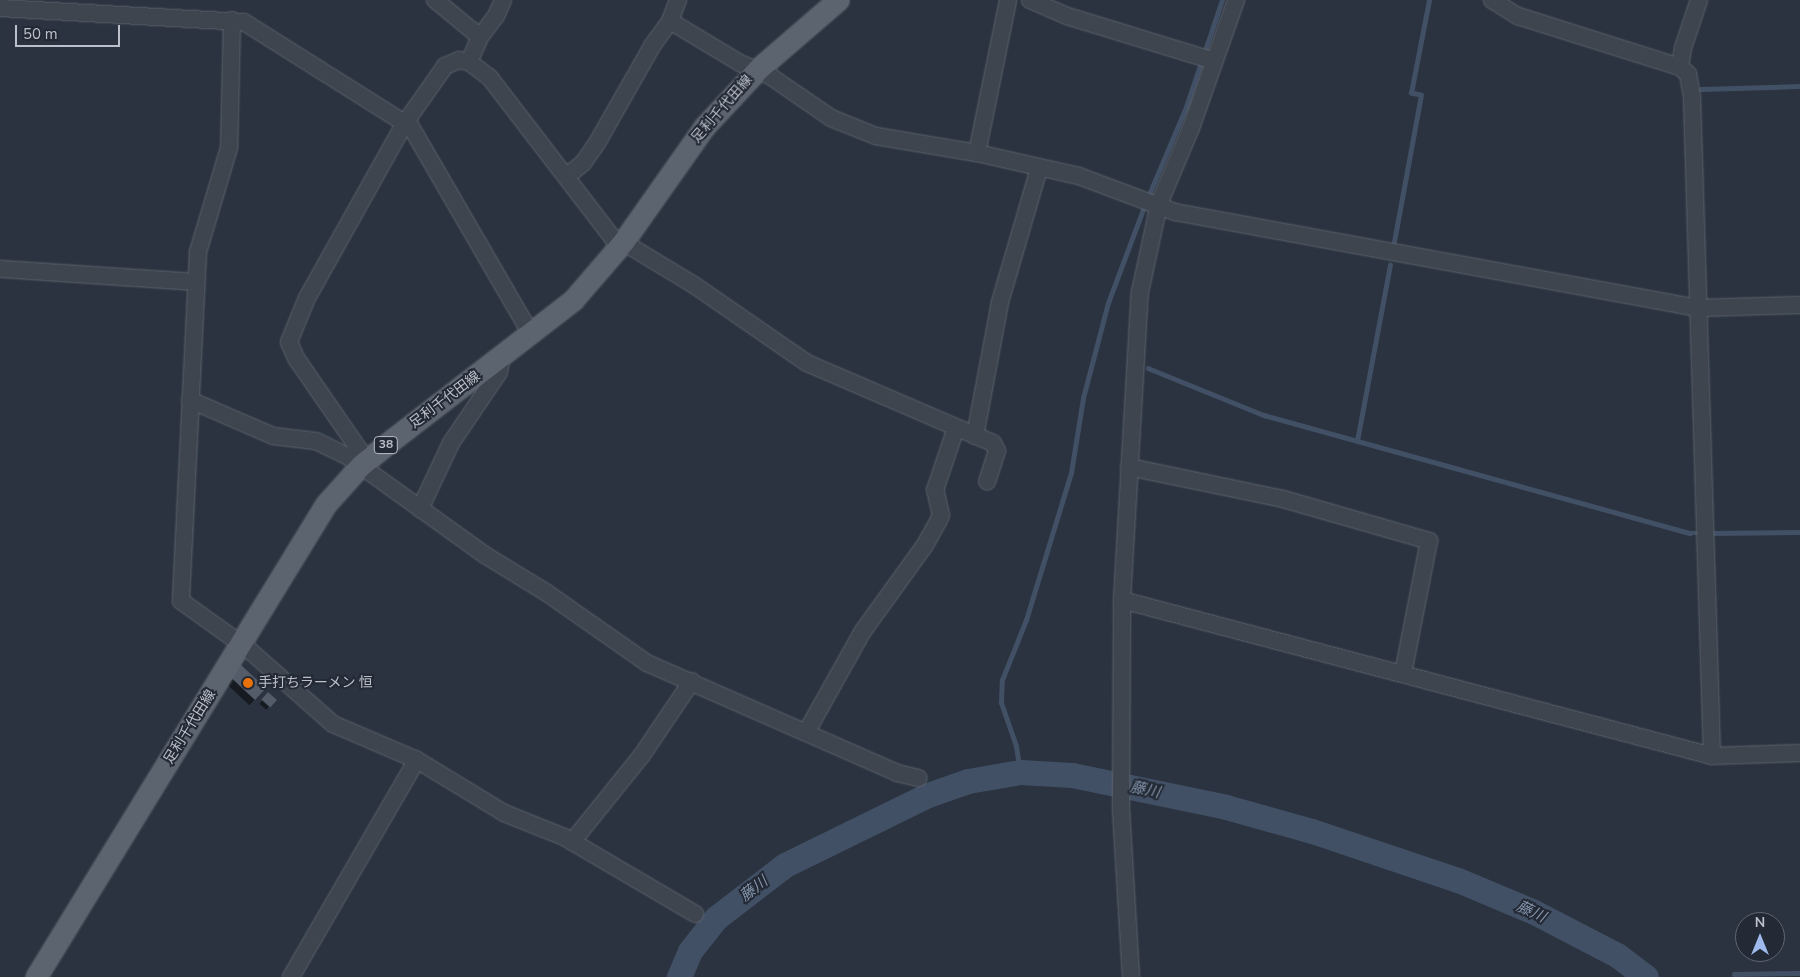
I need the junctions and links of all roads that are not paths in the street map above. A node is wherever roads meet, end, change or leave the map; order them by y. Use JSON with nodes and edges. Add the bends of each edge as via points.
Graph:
{"nodes":[{"id":1,"x":435,"y":0,"type":"edge"},
{"id":2,"x":503,"y":0,"type":"edge"},
{"id":3,"x":678,"y":0,"type":"edge"},
{"id":4,"x":838,"y":0,"type":"edge"},
{"id":5,"x":1008,"y":0,"type":"edge"},
{"id":6,"x":1030,"y":0,"type":"edge"},
{"id":7,"x":1236,"y":0,"type":"edge"},
{"id":8,"x":1492,"y":0,"type":"edge"},
{"id":9,"x":1699,"y":0,"type":"edge"},
{"id":10,"x":0,"y":8,"type":"edge"},
{"id":11,"x":232,"y":20,"type":"junction"},
{"id":12,"x":670,"y":21,"type":"junction"},
{"id":13,"x":480,"y":37,"type":"junction"},
{"id":14,"x":1214,"y":61,"type":"junction"},
{"id":15,"x":469,"y":62,"type":"junction"},
{"id":16,"x":1680,"y":67,"type":"junction"},
{"id":17,"x":758,"y":69,"type":"junction"},
{"id":18,"x":405,"y":124,"type":"junction"},
{"id":19,"x":977,"y":153,"type":"junction"},
{"id":20,"x":1039,"y":169,"type":"junction"},
{"id":21,"x":567,"y":176,"type":"junction"},
{"id":22,"x":1159,"y":204,"type":"junction"},
{"id":23,"x":621,"y":244,"type":"junction"},
{"id":24,"x":0,"y":269,"type":"edge"},
{"id":25,"x":196,"y":282,"type":"junction"},
{"id":26,"x":1800,"y":305,"type":"edge"},
{"id":27,"x":1698,"y":308,"type":"junction"},
{"id":28,"x":532,"y":334,"type":"junction"},
{"id":29,"x":502,"y":356,"type":"junction"},
{"id":30,"x":190,"y":400,"type":"junction"},
{"id":31,"x":956,"y":428,"type":"junction"},
{"id":32,"x":975,"y":436,"type":"junction"},
{"id":33,"x":364,"y":463,"type":"junction"},
{"id":34,"x":1129,"y":467,"type":"junction"},
{"id":35,"x":987,"y":481,"type":"dead end"},
{"id":36,"x":420,"y":508,"type":"junction"},
{"id":37,"x":1122,"y":600,"type":"junction"},
{"id":38,"x":240,"y":644,"type":"junction"},
{"id":39,"x":1403,"y":673,"type":"junction"},
{"id":40,"x":692,"y":681,"type":"junction"},
{"id":41,"x":807,"y":731,"type":"junction"},
{"id":42,"x":1800,"y":753,"type":"edge"},
{"id":43,"x":1712,"y":756,"type":"junction"},
{"id":44,"x":417,"y":760,"type":"junction"},
{"id":45,"x":918,"y":778,"type":"dead end"},
{"id":46,"x":572,"y":842,"type":"junction"},
{"id":47,"x":695,"y":914,"type":"dead end"},
{"id":48,"x":36,"y":977,"type":"edge"},
{"id":49,"x":291,"y":977,"type":"edge"},
{"id":50,"x":1132,"y":977,"type":"edge"}],
"edges":[{"from":1,"to":13,"type":"street"},
{"from":2,"to":13,"type":"street","via":[[496,16]]},
{"from":3,"to":12,"type":"street"},
{"from":4,"to":17,"type":"main road","name":"足利千代田線","number":"38"},
{"from":5,"to":19,"type":"street"},
{"from":6,"to":14,"type":"street","via":[[1067,16]]},
{"from":7,"to":14,"type":"street"},
{"from":8,"to":16,"type":"street","via":[[1518,16]]},
{"from":9,"to":16,"type":"street"},
{"from":10,"to":11,"type":"street"},
{"from":11,"to":18,"type":"street","via":[[244,22]]},
{"from":11,"to":25,"type":"street","via":[[229,148],[198,252]]},
{"from":12,"to":17,"type":"street","via":[[740,63]]},
{"from":12,"to":21,"type":"street","via":[[652,46],[597,143],[583,163]]},
{"from":13,"to":15,"type":"street"},
{"from":14,"to":22,"type":"street"},
{"from":15,"to":18,"type":"street","via":[[459,60],[445,66]]},
{"from":15,"to":21,"type":"street","via":[[490,78]]},
{"from":16,"to":27,"type":"street","via":[[1688,74],[1692,97]]},
{"from":17,"to":19,"type":"street","via":[[831,118],[876,136]]},
{"from":17,"to":23,"type":"main road","name":"足利千代田線","number":"38","via":[[704,127]]},
{"from":18,"to":28,"type":"street","via":[[411,127]]},
{"from":18,"to":33,"type":"street","via":[[307,298],[289,342]]},
{"from":19,"to":20,"type":"street"},
{"from":20,"to":22,"type":"street","via":[[1079,176]]},
{"from":20,"to":32,"type":"street","via":[[1000,302]]},
{"from":21,"to":23,"type":"street"},
{"from":22,"to":27,"type":"street","via":[[1175,212]]},
{"from":22,"to":34,"type":"street","via":[[1140,292]]},
{"from":23,"to":28,"type":"main road","name":"足利千代田線","number":"38","via":[[573,300]]},
{"from":23,"to":31,"type":"street","via":[[694,285],[807,363],[891,396]]},
{"from":24,"to":25,"type":"street"},
{"from":25,"to":30,"type":"street"},
{"from":26,"to":27,"type":"street"},
{"from":27,"to":43,"type":"street"},
{"from":28,"to":29,"type":"main road","name":"足利千代田線","number":"38"},
{"from":29,"to":33,"type":"main road","name":"足利千代田線","number":"38"},
{"from":29,"to":36,"type":"street","via":[[499,372],[451,443]]},
{"from":30,"to":33,"type":"street","via":[[273,436],[316,441]]},
{"from":30,"to":38,"type":"street","via":[[180,601]]},
{"from":31,"to":32,"type":"street"},
{"from":31,"to":41,"type":"street","via":[[935,490],[941,514],[939,520],[925,545],[863,631]]},
{"from":32,"to":35,"type":"street","via":[[997,446]]},
{"from":33,"to":36,"type":"street"},
{"from":33,"to":38,"type":"main road","name":"足利千代田線","number":"38","via":[[326,504]]},
{"from":34,"to":37,"type":"street"},
{"from":34,"to":39,"type":"street","via":[[1292,502],[1430,540]]},
{"from":36,"to":40,"type":"street","via":[[638,657]]},
{"from":37,"to":39,"type":"street"},
{"from":37,"to":50,"type":"street","via":[[1121,804]]},
{"from":38,"to":44,"type":"street","via":[[333,724]]},
{"from":38,"to":48,"type":"main road","name":"足利千代田線","number":"38"},
{"from":39,"to":43,"type":"street"},
{"from":40,"to":41,"type":"street"},
{"from":40,"to":46,"type":"street","via":[[642,755]]},
{"from":41,"to":45,"type":"street","via":[[897,773]]},
{"from":42,"to":43,"type":"street"},
{"from":44,"to":46,"type":"street","via":[[486,804]]},
{"from":44,"to":49,"type":"street"},
{"from":46,"to":47,"type":"street"}]}
